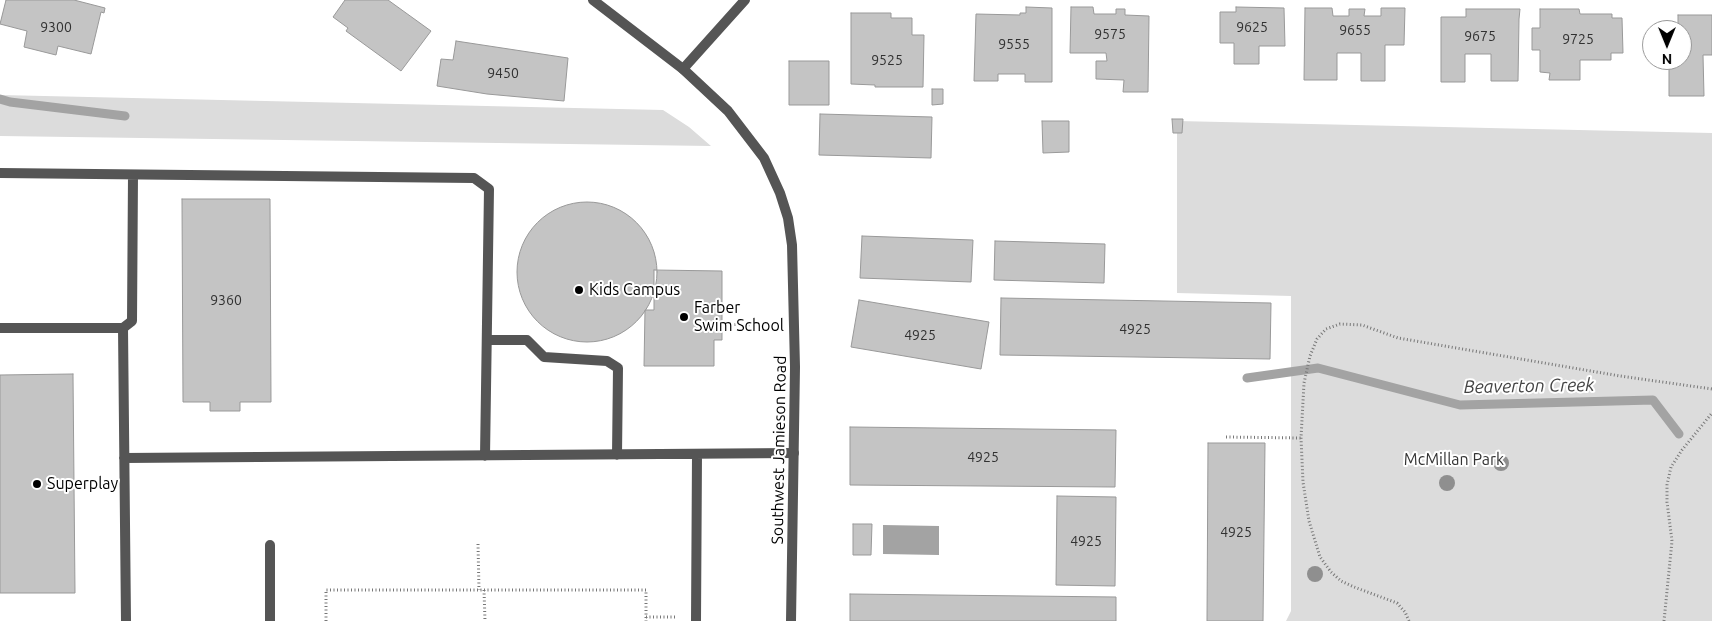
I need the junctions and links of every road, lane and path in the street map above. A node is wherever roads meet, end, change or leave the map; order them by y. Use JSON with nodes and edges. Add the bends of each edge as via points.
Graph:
{"nodes":[{"id":1,"x":593,"y":0,"type":"edge"},
{"id":2,"x":745,"y":0,"type":"edge"},
{"id":3,"x":683,"y":69,"type":"junction"},
{"id":4,"x":0,"y":173,"type":"edge"},
{"id":5,"x":133,"y":175,"type":"junction"},
{"id":6,"x":717,"y":324,"type":"dead end"},
{"id":7,"x":757,"y":325,"type":"dead end"},
{"id":8,"x":0,"y":328,"type":"edge"},
{"id":9,"x":123,"y":328,"type":"junction"},
{"id":10,"x":487,"y":340,"type":"junction"},
{"id":11,"x":1712,"y":389,"type":"edge"},
{"id":12,"x":1712,"y":413,"type":"edge"},
{"id":13,"x":1226,"y":437,"type":"dead end"},
{"id":14,"x":1301,"y":438,"type":"junction"},
{"id":15,"x":794,"y":453,"type":"junction"},
{"id":16,"x":698,"y":454,"type":"junction"},
{"id":17,"x":617,"y":455,"type":"junction"},
{"id":18,"x":485,"y":456,"type":"junction"},
{"id":19,"x":124,"y":458,"type":"junction"},
{"id":20,"x":478,"y":544,"type":"dead end"},
{"id":21,"x":270,"y":546,"type":"dead end"},
{"id":22,"x":479,"y":590,"type":"junction"},
{"id":23,"x":484,"y":590,"type":"junction"},
{"id":24,"x":646,"y":619,"type":"edge"},
{"id":25,"x":696,"y":619,"type":"edge"},
{"id":26,"x":126,"y":621,"type":"edge"},
{"id":27,"x":270,"y":621,"type":"edge"},
{"id":28,"x":326,"y":621,"type":"edge"},
{"id":29,"x":484,"y":621,"type":"edge"},
{"id":30,"x":791,"y":621,"type":"edge"},
{"id":31,"x":1409,"y":621,"type":"edge"},
{"id":32,"x":1664,"y":621,"type":"edge"}],
"edges":[{"from":1,"to":3,"type":"street","name":"Southwest Jamieson Road"},
{"from":2,"to":3,"type":"street"},
{"from":3,"to":15,"type":"street","name":"Southwest Jamieson Road","via":[[728,111],[764,158],[788,218],[794,318]]},
{"from":4,"to":5,"type":"street"},
{"from":5,"to":9,"type":"street","via":[[132,321]]},
{"from":5,"to":10,"type":"street","via":[[474,178],[489,189]]},
{"from":6,"to":7,"type":"path"},
{"from":8,"to":9,"type":"street"},
{"from":9,"to":19,"type":"street"},
{"from":10,"to":17,"type":"street","via":[[527,340],[544,357],[607,361],[618,368]]},
{"from":10,"to":18,"type":"street"},
{"from":11,"to":14,"type":"path","via":[[1398,338],[1362,325],[1340,324],[1326,329],[1317,339],[1310,356],[1304,383]]},
{"from":12,"to":32,"type":"path","via":[[1671,467],[1667,502],[1672,542]]},
{"from":13,"to":14,"type":"path"},
{"from":14,"to":31,"type":"path","via":[[1309,521],[1320,556],[1341,581],[1397,603]]},
{"from":15,"to":16,"type":"street"},
{"from":15,"to":30,"type":"street","name":"Southwest Jamieson Road"},
{"from":16,"to":17,"type":"street"},
{"from":16,"to":25,"type":"street"},
{"from":17,"to":18,"type":"street"},
{"from":18,"to":19,"type":"street"},
{"from":19,"to":26,"type":"street"},
{"from":20,"to":22,"type":"path"},
{"from":21,"to":27,"type":"street"},
{"from":22,"to":23,"type":"path"},
{"from":22,"to":28,"type":"path","via":[[326,590]]},
{"from":23,"to":24,"type":"path","via":[[646,590]]},
{"from":23,"to":29,"type":"path"},
{"from":24,"to":25,"type":"path"}]}
